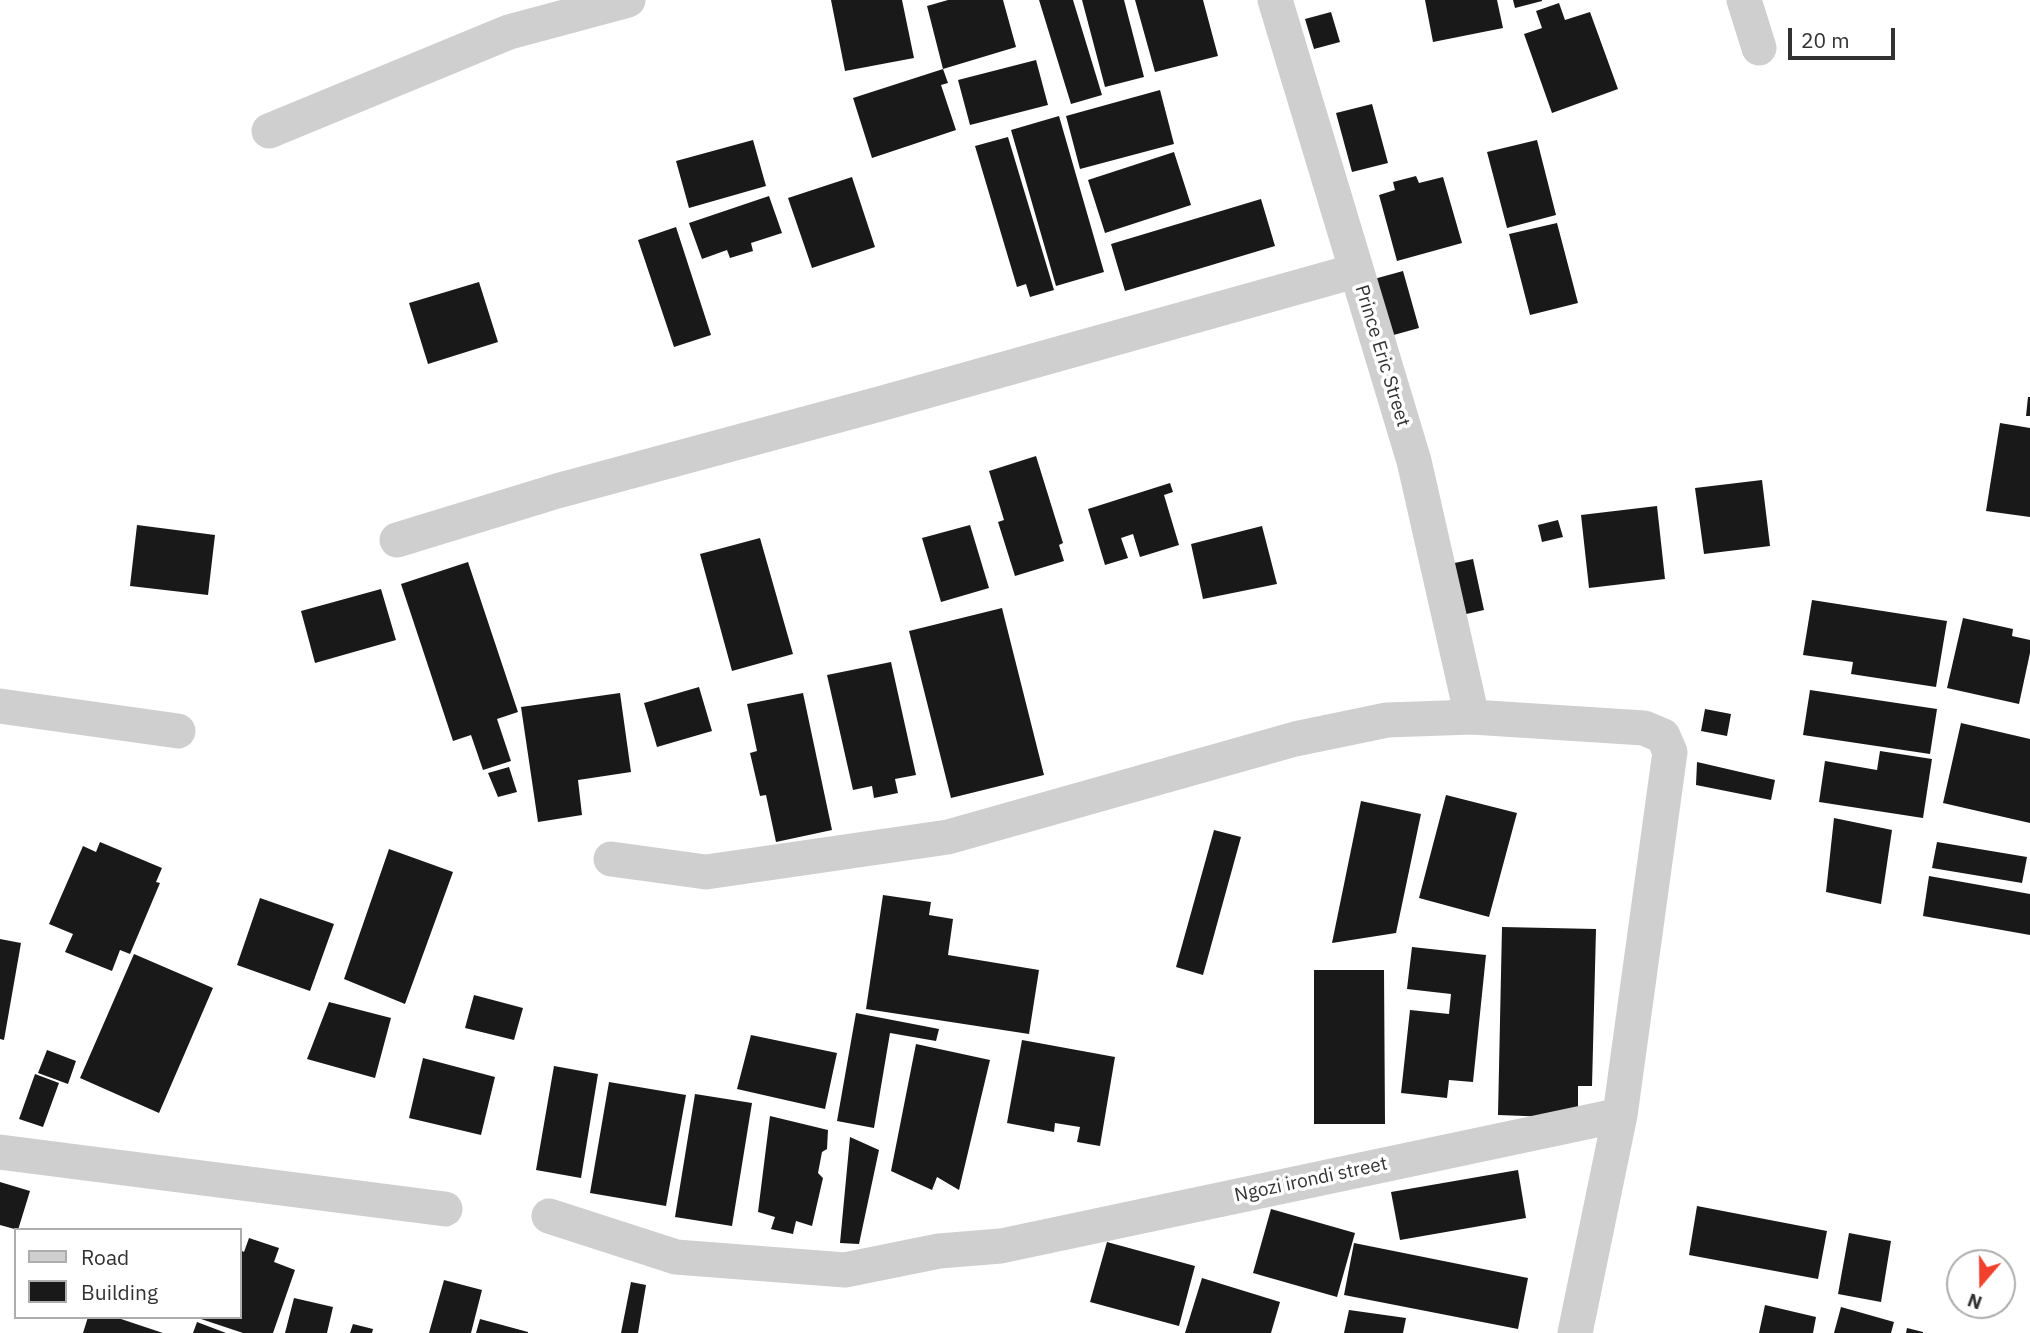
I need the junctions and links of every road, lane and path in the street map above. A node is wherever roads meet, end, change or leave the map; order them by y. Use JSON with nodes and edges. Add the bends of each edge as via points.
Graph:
{"nodes":[{"id":1,"x":628,"y":0,"type":"edge"},
{"id":2,"x":1275,"y":0,"type":"edge"},
{"id":3,"x":1744,"y":0,"type":"edge"},
{"id":4,"x":1759,"y":48,"type":"dead end"},
{"id":5,"x":269,"y":131,"type":"dead end"},
{"id":6,"x":1355,"y":271,"type":"junction"},
{"id":7,"x":397,"y":540,"type":"dead end"},
{"id":8,"x":0,"y":706,"type":"edge"},
{"id":9,"x":1472,"y":717,"type":"junction"},
{"id":10,"x":178,"y":731,"type":"dead end"},
{"id":11,"x":611,"y":859,"type":"dead end"},
{"id":12,"x":1620,"y":1115,"type":"junction"},
{"id":13,"x":0,"y":1152,"type":"edge"},
{"id":14,"x":445,"y":1209,"type":"dead end"},
{"id":15,"x":549,"y":1216,"type":"dead end"},
{"id":16,"x":1575,"y":1333,"type":"edge"}],
"edges":[{"from":1,"to":5,"type":"street","via":[[509,32]]},
{"from":2,"to":6,"type":"street","name":"Prince Eric Street"},
{"from":3,"to":4,"type":"street"},
{"from":6,"to":7,"type":"street","via":[[556,491]]},
{"from":6,"to":9,"type":"street","name":"Prince Eric Street","via":[[1414,461]]},
{"from":8,"to":10,"type":"street"},
{"from":9,"to":11,"type":"street","via":[[1387,720],[1295,739],[948,837],[706,872]]},
{"from":9,"to":12,"type":"street","via":[[1644,728],[1663,736],[1670,752]]},
{"from":12,"to":15,"type":"street","name":"Ngozi irondi street","via":[[1001,1246],[939,1251],[845,1270],[676,1257]]},
{"from":12,"to":16,"type":"street"},
{"from":13,"to":14,"type":"street"}]}
